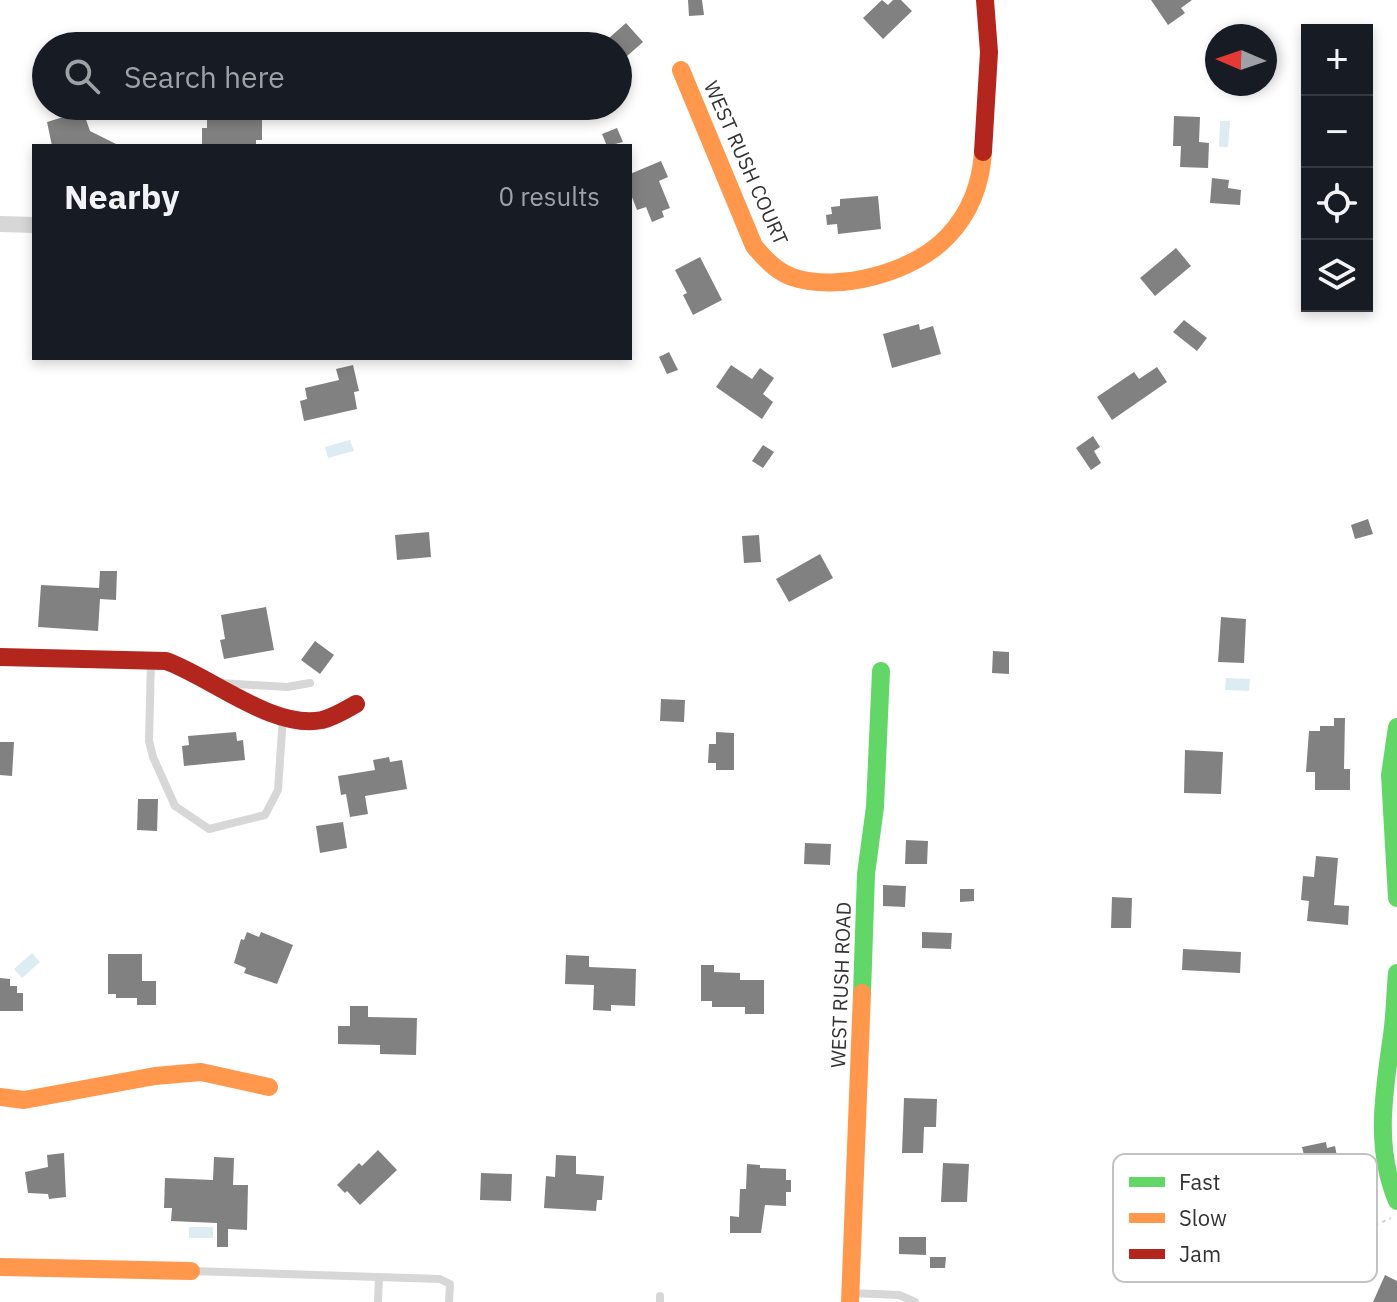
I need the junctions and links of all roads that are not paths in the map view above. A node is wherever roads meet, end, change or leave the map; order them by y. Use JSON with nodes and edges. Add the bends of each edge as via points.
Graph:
{"nodes":[{"id":1,"x":985,"y":0,"type":"edge"},
{"id":2,"x":681,"y":70,"type":"dead end"},
{"id":3,"x":0,"y":224,"type":"edge"},
{"id":4,"x":32,"y":225,"type":"edge"},
{"id":5,"x":0,"y":657,"type":"edge"},
{"id":6,"x":151,"y":660,"type":"junction"},
{"id":7,"x":881,"y":671,"type":"dead end"},
{"id":8,"x":310,"y":683,"type":"dead end"},
{"id":9,"x":211,"y":684,"type":"junction"},
{"id":10,"x":356,"y":704,"type":"dead end"},
{"id":11,"x":283,"y":716,"type":"junction"},
{"id":12,"x":1397,"y":727,"type":"edge"},
{"id":13,"x":1397,"y":898,"type":"edge"},
{"id":14,"x":1397,"y":973,"type":"edge"},
{"id":15,"x":269,"y":1087,"type":"dead end"},
{"id":16,"x":0,"y":1097,"type":"edge"},
{"id":17,"x":1395,"y":1209,"type":"edge"},
{"id":18,"x":0,"y":1267,"type":"edge"},
{"id":19,"x":191,"y":1271,"type":"joint"},
{"id":20,"x":379,"y":1279,"type":"junction"},
{"id":21,"x":851,"y":1298,"type":"edge"},
{"id":22,"x":378,"y":1302,"type":"edge"},
{"id":23,"x":449,"y":1302,"type":"edge"},
{"id":24,"x":915,"y":1302,"type":"edge"}],
"edges":[{"from":1,"to":2,"type":"street","name":"WEST RUSH COURT","via":[[990,40],[983,156],[975,191],[941,244],[883,276],[819,282],[790,278],[767,263],[754,246]]},
{"from":3,"to":4,"type":"street"},
{"from":5,"to":6,"type":"street"},
{"from":6,"to":9,"type":"street","via":[[180,665]]},
{"from":6,"to":11,"type":"lane","via":[[153,757],[175,806],[209,829],[265,815],[278,790]]},
{"from":7,"to":21,"type":"street","name":"WEST RUSH ROAD","via":[[875,807],[866,874]]},
{"from":8,"to":9,"type":"lane"},
{"from":9,"to":11,"type":"street"},
{"from":10,"to":11,"type":"street","via":[[315,721]]},
{"from":12,"to":13,"type":"street","via":[[1390,775]]},
{"from":14,"to":17,"type":"street","via":[[1381,1150]]},
{"from":15,"to":16,"type":"street","via":[[201,1072],[24,1100]]},
{"from":18,"to":19,"type":"street"},
{"from":19,"to":20,"type":"lane"},
{"from":20,"to":22,"type":"lane"},
{"from":20,"to":23,"type":"lane","via":[[440,1279],[450,1284]]},
{"from":21,"to":24,"type":"lane","via":[[899,1295]]}]}
